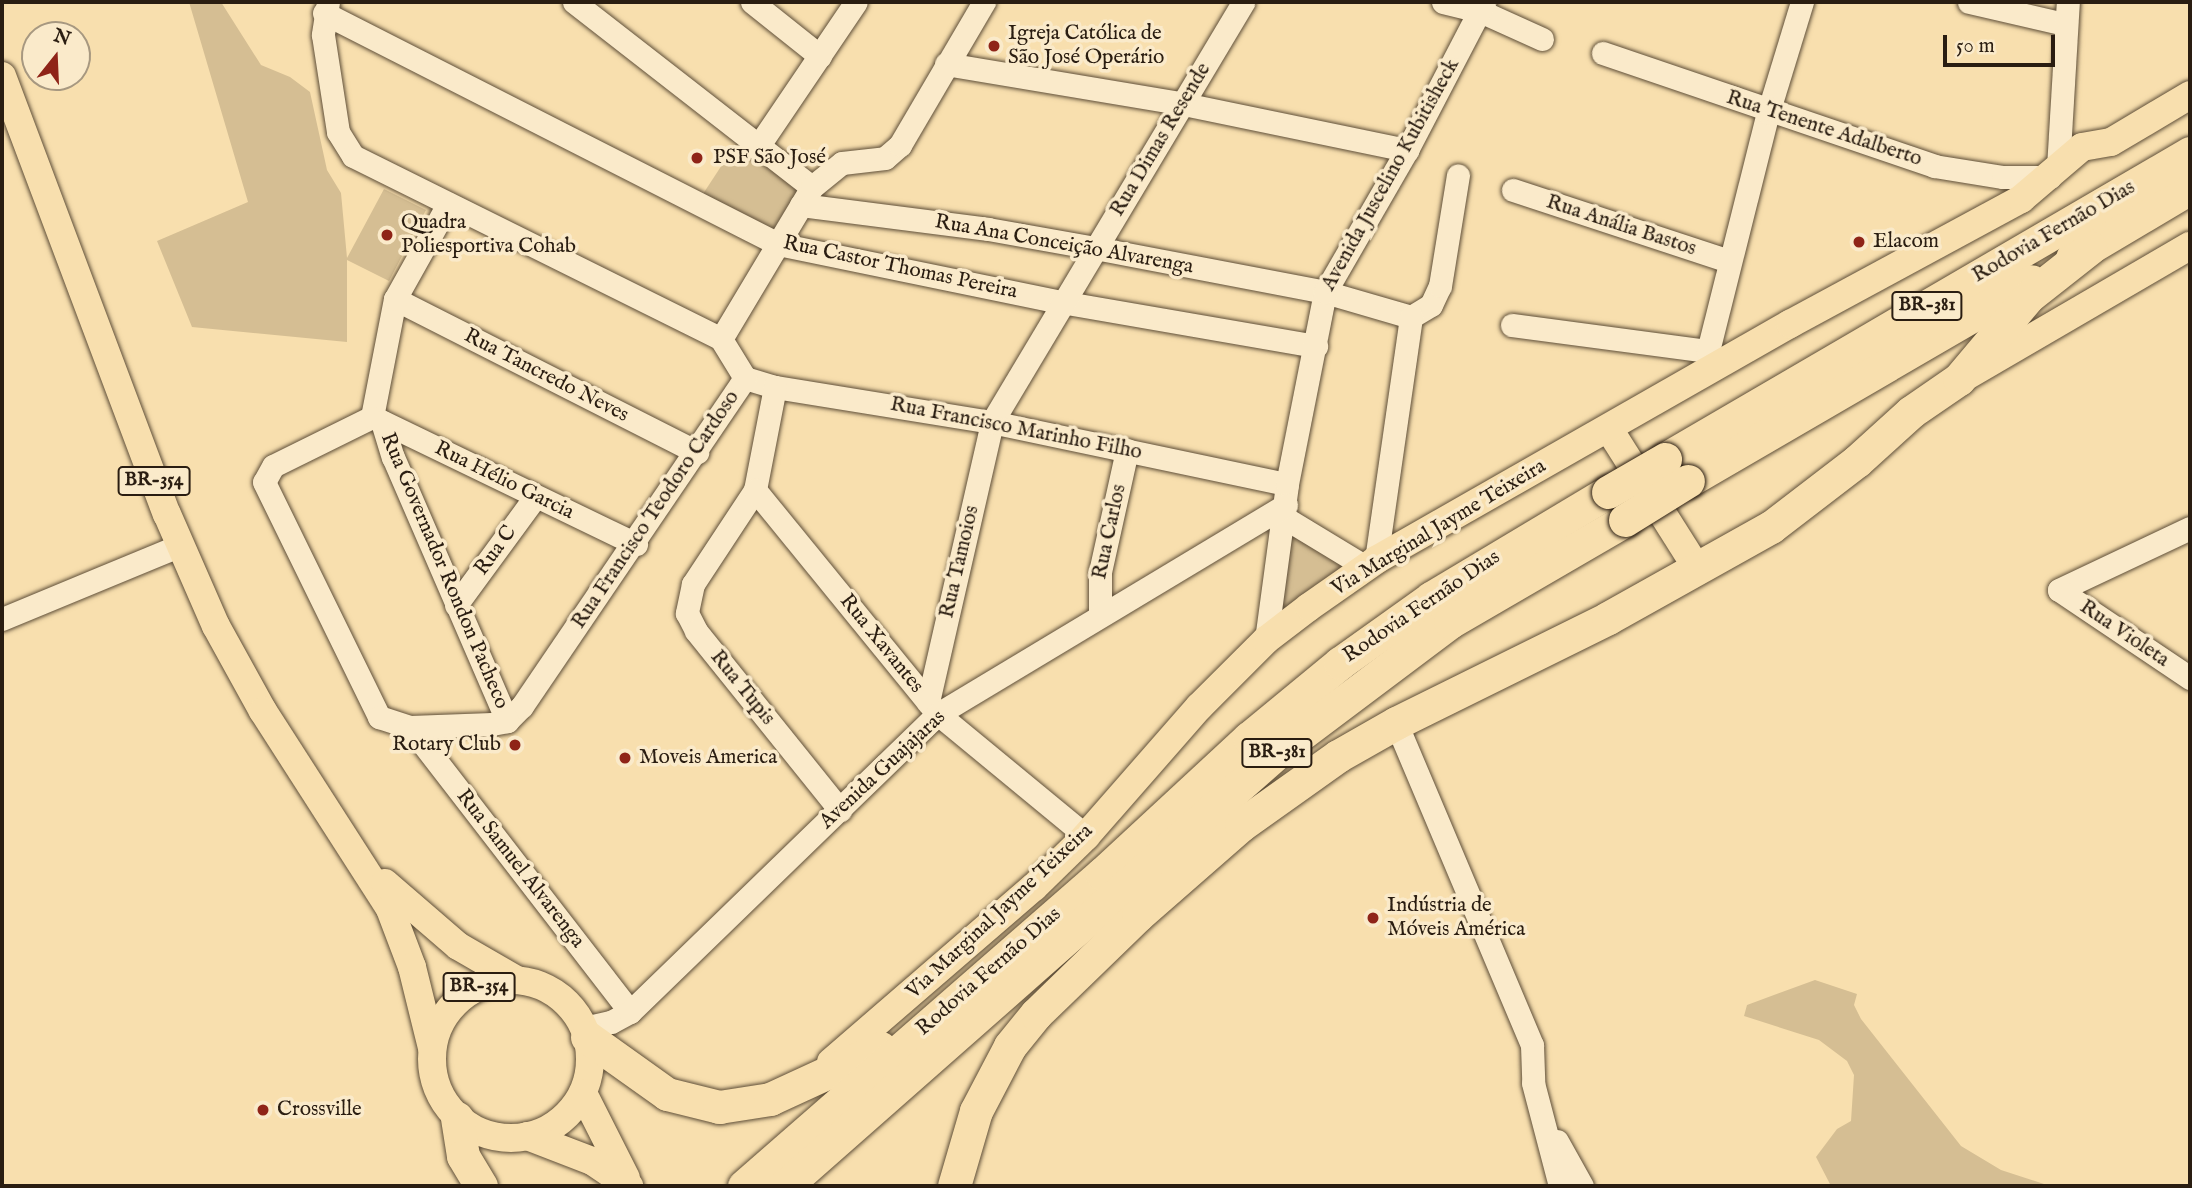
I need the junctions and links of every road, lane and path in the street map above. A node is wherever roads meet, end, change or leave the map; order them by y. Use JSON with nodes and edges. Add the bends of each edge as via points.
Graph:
{"nodes":[{"id":1,"x":574,"y":2,"type":"edge"},
{"id":2,"x":752,"y":2,"type":"edge"},
{"id":3,"x":856,"y":2,"type":"edge"},
{"id":4,"x":984,"y":2,"type":"edge"},
{"id":5,"x":1243,"y":2,"type":"edge"},
{"id":6,"x":1443,"y":2,"type":"edge"},
{"id":7,"x":1802,"y":2,"type":"edge"},
{"id":8,"x":1969,"y":2,"type":"edge"},
{"id":9,"x":1482,"y":6,"type":"edge"},
{"id":10,"x":326,"y":7,"type":"edge"},
{"id":11,"x":2066,"y":13,"type":"edge"},
{"id":12,"x":1542,"y":38,"type":"dead end"},
{"id":13,"x":1603,"y":53,"type":"dead end"},
{"id":14,"x":820,"y":56,"type":"junction"},
{"id":15,"x":946,"y":64,"type":"junction"},
{"id":16,"x":2,"y":76,"type":"edge"},
{"id":17,"x":2190,"y":95,"type":"edge"},
{"id":18,"x":1184,"y":104,"type":"junction"},
{"id":19,"x":1768,"y":113,"type":"junction"},
{"id":20,"x":757,"y":148,"type":"junction"},
{"id":21,"x":1407,"y":150,"type":"junction"},
{"id":22,"x":2190,"y":153,"type":"edge"},
{"id":23,"x":1458,"y":175,"type":"dead end"},
{"id":24,"x":2048,"y":178,"type":"junction"},
{"id":25,"x":2190,"y":188,"type":"edge"},
{"id":26,"x":1522,"y":193,"type":"dead end"},
{"id":27,"x":806,"y":196,"type":"junction"},
{"id":28,"x":447,"y":204,"type":"junction"},
{"id":29,"x":778,"y":244,"type":"junction"},
{"id":30,"x":2190,"y":246,"type":"edge"},
{"id":31,"x":1095,"y":248,"type":"junction"},
{"id":32,"x":2090,"y":248,"type":"junction"},
{"id":33,"x":1729,"y":261,"type":"junction"},
{"id":34,"x":1325,"y":292,"type":"junction"},
{"id":35,"x":395,"y":299,"type":"junction"},
{"id":36,"x":1061,"y":302,"type":"junction"},
{"id":37,"x":1411,"y":317,"type":"junction"},
{"id":38,"x":1512,"y":325,"type":"dead end"},
{"id":39,"x":721,"y":339,"type":"junction"},
{"id":40,"x":1315,"y":346,"type":"junction"},
{"id":41,"x":745,"y":378,"type":"junction"},
{"id":42,"x":1959,"y":379,"type":"junction"},
{"id":43,"x":775,"y":387,"type":"junction"},
{"id":44,"x":377,"y":419,"type":"junction"},
{"id":45,"x":992,"y":422,"type":"junction"},
{"id":46,"x":1609,"y":429,"type":"junction"},
{"id":47,"x":1127,"y":450,"type":"junction"},
{"id":48,"x":697,"y":452,"type":"junction"},
{"id":49,"x":1677,"y":470,"type":"junction"},
{"id":50,"x":755,"y":490,"type":"junction"},
{"id":51,"x":535,"y":497,"type":"junction"},
{"id":52,"x":1286,"y":502,"type":"junction"},
{"id":53,"x":2190,"y":528,"type":"edge"},
{"id":54,"x":636,"y":544,"type":"junction"},
{"id":55,"x":181,"y":545,"type":"junction"},
{"id":56,"x":1371,"y":564,"type":"junction"},
{"id":57,"x":1699,"y":570,"type":"junction"},
{"id":58,"x":456,"y":605,"type":"junction"},
{"id":59,"x":1100,"y":615,"type":"junction"},
{"id":60,"x":2,"y":619,"type":"edge"},
{"id":61,"x":1266,"y":640,"type":"junction"},
{"id":62,"x":2190,"y":678,"type":"edge"},
{"id":63,"x":933,"y":708,"type":"junction"},
{"id":64,"x":507,"y":721,"type":"junction"},
{"id":65,"x":1396,"y":723,"type":"junction"},
{"id":66,"x":410,"y":727,"type":"junction"},
{"id":67,"x":840,"y":810,"type":"junction"},
{"id":68,"x":1086,"y":836,"type":"junction"},
{"id":69,"x":360,"y":860,"type":"junction"},
{"id":70,"x":1138,"y":915,"type":"junction"},
{"id":71,"x":517,"y":980,"type":"junction"},
{"id":72,"x":630,"y":1012,"type":"junction"},
{"id":73,"x":956,"y":1016,"type":"junction"},
{"id":74,"x":586,"y":1033,"type":"junction"},
{"id":75,"x":432,"y":1048,"type":"junction"},
{"id":76,"x":799,"y":1087,"type":"junction"},
{"id":77,"x":583,"y":1093,"type":"junction"},
{"id":78,"x":1544,"y":1116,"type":"junction"},
{"id":79,"x":457,"y":1118,"type":"junction"},
{"id":80,"x":807,"y":1130,"type":"junction"},
{"id":81,"x":527,"y":1136,"type":"junction"},
{"id":82,"x":481,"y":1186,"type":"edge"},
{"id":83,"x":630,"y":1186,"type":"edge"},
{"id":84,"x":727,"y":1186,"type":"edge"},
{"id":85,"x":744,"y":1186,"type":"edge"},
{"id":86,"x":785,"y":1186,"type":"edge"},
{"id":87,"x":954,"y":1186,"type":"edge"},
{"id":88,"x":1560,"y":1186,"type":"edge"},
{"id":89,"x":1583,"y":1186,"type":"edge"}],
"edges":[{"from":1,"to":20,"type":"street","name":"Rua Ana Conceição Alvarenga"},
{"from":2,"to":14,"type":"street"},
{"from":3,"to":14,"type":"street"},
{"from":4,"to":15,"type":"street"},
{"from":5,"to":18,"type":"street","name":"Rua Dimas Resende"},
{"from":6,"to":9,"type":"street"},
{"from":7,"to":19,"type":"street"},
{"from":8,"to":11,"type":"street"},
{"from":9,"to":12,"type":"street"},
{"from":9,"to":21,"type":"street","name":"Avenida Juscelino Kubitisheck"},
{"from":10,"to":28,"type":"street","via":[[323,35],[338,132],[347,150]]},
{"from":10,"to":29,"type":"street","name":"Rua Castor Thomas Pereira"},
{"from":11,"to":24,"type":"street"},
{"from":13,"to":19,"type":"street","name":"Rua Tenente Adalberto"},
{"from":14,"to":20,"type":"street"},
{"from":15,"to":18,"type":"street"},
{"from":15,"to":27,"type":"street","via":[[893,152],[874,160],[842,163]]},
{"from":16,"to":55,"type":"main road","number":"BR-354"},
{"from":17,"to":24,"type":"main road","name":"Via Marginal Jayme Teixeira","via":[[2111,142],[2082,147]]},
{"from":18,"to":21,"type":"street"},
{"from":18,"to":31,"type":"street","name":"Rua Dimas Resende"},
{"from":19,"to":24,"type":"street","name":"Rua Tenente Adalberto","via":[[1934,166],[2003,177]]},
{"from":19,"to":33,"type":"street"},
{"from":20,"to":27,"type":"street","name":"Rua Ana Conceição Alvarenga"},
{"from":21,"to":34,"type":"street","name":"Avenida Juscelino Kubitisheck"},
{"from":22,"to":49,"type":"highway","name":"Rodovia Fernão Dias","number":"BR-381"},
{"from":23,"to":37,"type":"street","via":[[1440,286],[1431,306]]},
{"from":24,"to":46,"type":"main road","name":"Via Marginal Jayme Teixeira"},
{"from":25,"to":32,"type":"highway","name":"Rodovia Fernão Dias","number":"BR-381"},
{"from":26,"to":33,"type":"street","name":"Rua Anália Bastos"},
{"from":27,"to":29,"type":"street"},
{"from":27,"to":31,"type":"street","name":"Rua Ana Conceição Alvarenga"},
{"from":28,"to":35,"type":"street"},
{"from":28,"to":39,"type":"street"},
{"from":29,"to":36,"type":"street","name":"Rua Castor Thomas Pereira"},
{"from":29,"to":39,"type":"street"},
{"from":30,"to":42,"type":"main road"},
{"from":31,"to":34,"type":"street","name":"Rua Ana Conceição Alvarenga"},
{"from":31,"to":36,"type":"street","name":"Rua Dimas Resende"},
{"from":32,"to":42,"type":"highway","via":[[2029,296]]},
{"from":32,"to":49,"type":"highway","name":"Rodovia Fernão Dias","number":"BR-381"},
{"from":33,"to":38,"type":"street","via":[[1708,351]]},
{"from":34,"to":37,"type":"street","name":"Rua Ana Conceição Alvarenga"},
{"from":34,"to":40,"type":"street","name":"Avenida Juscelino Kubitisheck"},
{"from":35,"to":44,"type":"street"},
{"from":35,"to":48,"type":"street","name":"Rua Tancredo Neves"},
{"from":36,"to":40,"type":"street","name":"Rua Castor Thomas Pereira"},
{"from":36,"to":45,"type":"street","name":"Rua Dimas Resende"},
{"from":37,"to":56,"type":"street"},
{"from":39,"to":41,"type":"street","name":"Rua Francisco Teodoro Cardoso"},
{"from":40,"to":52,"type":"street","name":"Avenida Juscelino Kubitisheck"},
{"from":41,"to":43,"type":"street","name":"Rua Francisco Marinho Filho"},
{"from":41,"to":48,"type":"street","name":"Rua Francisco Teodoro Cardoso"},
{"from":42,"to":57,"type":"highway","via":[[1911,412],[1772,527]]},
{"from":43,"to":45,"type":"street","name":"Rua Francisco Marinho Filho"},
{"from":43,"to":50,"type":"street"},
{"from":44,"to":51,"type":"street","name":"Rua Hélio Garcia"},
{"from":44,"to":58,"type":"street","name":"Rua Governador Rondon Pacheco"},
{"from":44,"to":66,"type":"street","via":[[273,466],[264,482],[369,701],[383,720]]},
{"from":45,"to":47,"type":"street","name":"Rua Francisco Marinho Filho"},
{"from":45,"to":63,"type":"street","name":"Rua Tamoios"},
{"from":46,"to":56,"type":"main road","name":"Via Marginal Jayme Teixeira"},
{"from":46,"to":57,"type":"main road"},
{"from":47,"to":52,"type":"street","name":"Rua Francisco Marinho Filho"},
{"from":47,"to":59,"type":"street","name":"Rua Carlos","via":[[1100,572]]},
{"from":48,"to":54,"type":"street","name":"Rua Francisco Teodoro Cardoso"},
{"from":49,"to":73,"type":"highway","name":"Rodovia Fernão Dias","number":"BR-381","bridge":true,"via":[[1616,506],[1406,651]]},
{"from":50,"to":63,"type":"street","name":"Rua Xavantes"},
{"from":50,"to":67,"type":"street","name":"Rua Tupis","via":[[689,592],[687,613],[696,631]]},
{"from":51,"to":54,"type":"street","name":"Rua Hélio Garcia"},
{"from":51,"to":58,"type":"street","name":"Rua C"},
{"from":52,"to":56,"type":"street"},
{"from":52,"to":59,"type":"street","name":"Avenida Guajajaras"},
{"from":52,"to":61,"type":"street","name":"Avenida Juscelino Kubitisheck"},
{"from":53,"to":62,"type":"street","name":"Rua Violeta","via":[[2059,590]]},
{"from":54,"to":64,"type":"street","name":"Rua Francisco Teodoro Cardoso"},
{"from":55,"to":60,"type":"street"},
{"from":55,"to":69,"type":"main road","number":"BR-354","via":[[248,686]]},
{"from":56,"to":61,"type":"main road","name":"Via Marginal Jayme Teixeira"},
{"from":57,"to":65,"type":"highway"},
{"from":58,"to":64,"type":"street","name":"Rua Governador Rondon Pacheco"},
{"from":59,"to":63,"type":"street","name":"Avenida Guajajaras"},
{"from":61,"to":68,"type":"main road","name":"Via Marginal Jayme Teixeira","via":[[1199,707]]},
{"from":63,"to":67,"type":"street","name":"Avenida Guajajaras"},
{"from":63,"to":68,"type":"street","name":"Rua Xavantes"},
{"from":64,"to":66,"type":"street"},
{"from":65,"to":70,"type":"highway","via":[[1278,796]]},
{"from":65,"to":78,"type":"street","via":[[1532,1045],[1533,1083]]},
{"from":66,"to":72,"type":"street","name":"Rua Samuel Alvarenga"},
{"from":67,"to":72,"type":"street","name":"Avenida Guajajaras"},
{"from":68,"to":76,"type":"main road","name":"Via Marginal Jayme Teixeira","via":[[876,1027]]},
{"from":69,"to":71,"type":"main road","number":"BR-354","via":[[428,923]]},
{"from":69,"to":75,"type":"main road","number":"BR-354","via":[[402,936]]},
{"from":70,"to":73,"type":"highway","via":[[1046,980]]},
{"from":70,"to":87,"type":"highway","via":[[1036,1014],[1010,1046],[976,1111]]},
{"from":71,"to":74,"type":"main road","number":"BR-354","via":[[557,995]]},
{"from":71,"to":75,"type":"main road","number":"BR-354","via":[[471,990],[439,1025]]},
{"from":72,"to":74,"type":"street","name":"Avenida Guajajaras"},
{"from":73,"to":76,"type":"highway"},
{"from":73,"to":80,"type":"highway","name":"Rodovia Fernão Dias","number":"BR-381"},
{"from":73,"to":86,"type":"highway","name":"Rodovia Fernão Dias","number":"BR-381"},
{"from":74,"to":76,"type":"highway","via":[[640,1078],[689,1102],[740,1106]]},
{"from":74,"to":77,"type":"main road","via":[[590,1056]]},
{"from":75,"to":79,"type":"main road","number":"BR-354","via":[[438,1092]]},
{"from":77,"to":81,"type":"main road","number":"BR-354","via":[[559,1120]]},
{"from":77,"to":83,"type":"main road","number":"BR-354"},
{"from":78,"to":88,"type":"street"},
{"from":78,"to":89,"type":"street"},
{"from":79,"to":81,"type":"main road","number":"BR-354","via":[[490,1135]]},
{"from":79,"to":82,"type":"highway","via":[[463,1156]]},
{"from":80,"to":84,"type":"highway"},
{"from":80,"to":85,"type":"highway","name":"Rodovia Fernão Dias","number":"BR-381"},
{"from":81,"to":83,"type":"main road","number":"BR-354","via":[[592,1161]]}]}
